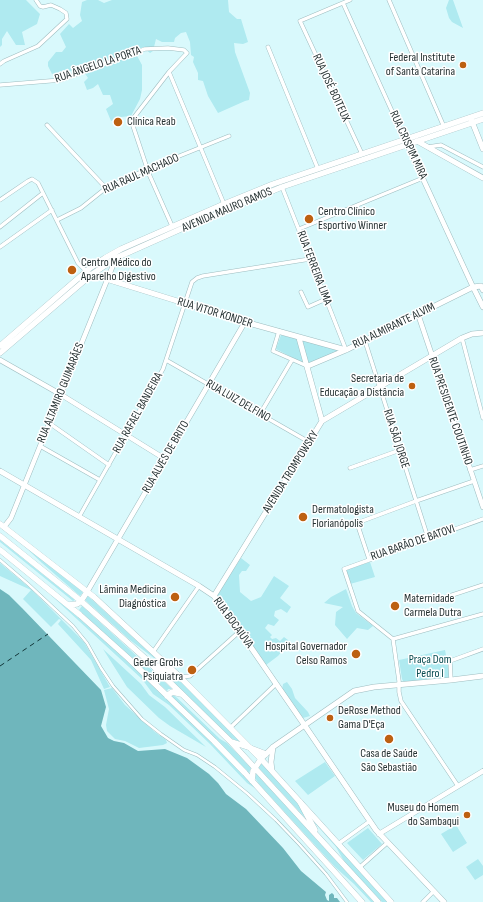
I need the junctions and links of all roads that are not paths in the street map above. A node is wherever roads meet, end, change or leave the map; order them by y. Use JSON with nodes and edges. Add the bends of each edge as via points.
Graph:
{"nodes":[{"id":1,"x":36,"y":0,"type":"edge"},
{"id":2,"x":350,"y":0,"type":"edge"},
{"id":3,"x":389,"y":0,"type":"edge"},
{"id":4,"x":343,"y":3,"type":"junction"},
{"id":5,"x":268,"y":47,"type":"dead end"},
{"id":6,"x":0,"y":64,"type":"edge"},
{"id":7,"x":169,"y":72,"type":"junction"},
{"id":8,"x":0,"y":85,"type":"edge"},
{"id":9,"x":483,"y":114,"type":"edge"},
{"id":10,"x":483,"y":119,"type":"edge"},
{"id":11,"x":472,"y":120,"type":"junction"},
{"id":12,"x":47,"y":125,"type":"dead end"},
{"id":13,"x":444,"y":127,"type":"junction"},
{"id":14,"x":228,"y":136,"type":"dead end"},
{"id":15,"x":418,"y":138,"type":"junction"},
{"id":16,"x":406,"y":142,"type":"junction"},
{"id":17,"x":427,"y":147,"type":"junction"},
{"id":18,"x":200,"y":148,"type":"junction"},
{"id":19,"x":483,"y":149,"type":"edge"},
{"id":20,"x":362,"y":154,"type":"junction"},
{"id":21,"x":483,"y":167,"type":"edge"},
{"id":22,"x":318,"y":169,"type":"junction"},
{"id":23,"x":147,"y":170,"type":"junction"},
{"id":24,"x":482,"y":177,"type":"edge"},
{"id":25,"x":423,"y":178,"type":"junction"},
{"id":26,"x":281,"y":184,"type":"junction"},
{"id":27,"x":106,"y":188,"type":"junction"},
{"id":28,"x":44,"y":193,"type":"junction"},
{"id":29,"x":0,"y":200,"type":"edge"},
{"id":30,"x":224,"y":204,"type":"junction"},
{"id":31,"x":52,"y":210,"type":"junction"},
{"id":32,"x":57,"y":220,"type":"junction"},
{"id":33,"x":172,"y":226,"type":"junction"},
{"id":34,"x":0,"y":227,"type":"edge"},
{"id":35,"x":299,"y":229,"type":"junction"},
{"id":36,"x":0,"y":247,"type":"edge"},
{"id":37,"x":116,"y":258,"type":"junction"},
{"id":38,"x":310,"y":259,"type":"junction"},
{"id":39,"x":88,"y":273,"type":"junction"},
{"id":40,"x":107,"y":280,"type":"junction"},
{"id":41,"x":473,"y":287,"type":"junction"},
{"id":42,"x":482,"y":287,"type":"edge"},
{"id":43,"x":301,"y":292,"type":"dead end"},
{"id":44,"x":326,"y":300,"type":"junction"},
{"id":45,"x":184,"y":304,"type":"junction"},
{"id":46,"x":483,"y":307,"type":"edge"},
{"id":47,"x":418,"y":314,"type":"junction"},
{"id":48,"x":245,"y":322,"type":"junction"},
{"id":49,"x":279,"y":332,"type":"junction"},
{"id":50,"x":483,"y":332,"type":"edge"},
{"id":51,"x":299,"y":338,"type":"junction"},
{"id":52,"x":462,"y":338,"type":"junction"},
{"id":53,"x":307,"y":340,"type":"junction"},
{"id":54,"x":365,"y":340,"type":"junction"},
{"id":55,"x":0,"y":346,"type":"edge"},
{"id":56,"x":301,"y":346,"type":"junction"},
{"id":57,"x":346,"y":350,"type":"junction"},
{"id":58,"x":0,"y":353,"type":"edge"},
{"id":59,"x":432,"y":355,"type":"junction"},
{"id":60,"x":0,"y":360,"type":"edge"},
{"id":61,"x":166,"y":360,"type":"junction"},
{"id":62,"x":292,"y":360,"type":"junction"},
{"id":63,"x":308,"y":366,"type":"junction"},
{"id":64,"x":209,"y":384,"type":"junction"},
{"id":65,"x":379,"y":386,"type":"junction"},
{"id":66,"x":60,"y":394,"type":"junction"},
{"id":67,"x":260,"y":414,"type":"junction"},
{"id":68,"x":483,"y":418,"type":"edge"},
{"id":69,"x":322,"y":421,"type":"junction"},
{"id":70,"x":49,"y":422,"type":"junction"},
{"id":71,"x":126,"y":434,"type":"junction"},
{"id":72,"x":309,"y":442,"type":"junction"},
{"id":73,"x":40,"y":446,"type":"junction"},
{"id":74,"x":400,"y":450,"type":"junction"},
{"id":75,"x":165,"y":459,"type":"junction"},
{"id":76,"x":109,"y":465,"type":"junction"},
{"id":77,"x":483,"y":466,"type":"edge"},
{"id":78,"x":350,"y":468,"type":"dead end"},
{"id":79,"x":470,"y":470,"type":"junction"},
{"id":80,"x":0,"y":471,"type":"edge"},
{"id":81,"x":100,"y":480,"type":"junction"},
{"id":82,"x":474,"y":481,"type":"junction"},
{"id":83,"x":24,"y":485,"type":"junction"},
{"id":84,"x":416,"y":501,"type":"junction"},
{"id":85,"x":483,"y":507,"type":"edge"},
{"id":86,"x":80,"y":517,"type":"junction"},
{"id":87,"x":483,"y":519,"type":"edge"},
{"id":88,"x":2,"y":526,"type":"edge"},
{"id":89,"x":1,"y":536,"type":"edge"},
{"id":90,"x":428,"y":538,"type":"junction"},
{"id":91,"x":118,"y":539,"type":"junction"},
{"id":92,"x":0,"y":550,"type":"edge"},
{"id":93,"x":369,"y":559,"type":"junction"},
{"id":94,"x":0,"y":560,"type":"edge"},
{"id":95,"x":483,"y":585,"type":"edge"},
{"id":96,"x":199,"y":586,"type":"junction"},
{"id":97,"x":87,"y":592,"type":"junction"},
{"id":98,"x":214,"y":596,"type":"junction"},
{"id":99,"x":437,"y":600,"type":"dead end"},
{"id":100,"x":81,"y":601,"type":"junction"},
{"id":101,"x":68,"y":605,"type":"junction"},
{"id":102,"x":483,"y":614,"type":"edge"},
{"id":103,"x":240,"y":631,"type":"junction"},
{"id":104,"x":393,"y":639,"type":"junction"},
{"id":105,"x":483,"y":649,"type":"edge"},
{"id":106,"x":154,"y":652,"type":"junction"},
{"id":107,"x":146,"y":659,"type":"junction"},
{"id":108,"x":483,"y":676,"type":"edge"},
{"id":109,"x":180,"y":677,"type":"junction"},
{"id":110,"x":451,"y":680,"type":"junction"},
{"id":111,"x":276,"y":684,"type":"junction"},
{"id":112,"x":399,"y":685,"type":"junction"},
{"id":113,"x":183,"y":695,"type":"junction"},
{"id":114,"x":167,"y":696,"type":"junction"},
{"id":115,"x":305,"y":725,"type":"junction"},
{"id":116,"x":230,"y":727,"type":"junction"},
{"id":117,"x":230,"y":741,"type":"junction"},
{"id":118,"x":273,"y":747,"type":"junction"},
{"id":119,"x":251,"y":748,"type":"junction"},
{"id":120,"x":266,"y":754,"type":"junction"},
{"id":121,"x":261,"y":759,"type":"junction"},
{"id":122,"x":255,"y":767,"type":"junction"},
{"id":123,"x":272,"y":771,"type":"junction"},
{"id":124,"x":483,"y":771,"type":"edge"},
{"id":125,"x":252,"y":781,"type":"junction"},
{"id":126,"x":458,"y":786,"type":"junction"},
{"id":127,"x":300,"y":802,"type":"junction"},
{"id":128,"x":370,"y":821,"type":"junction"},
{"id":129,"x":379,"y":834,"type":"junction"},
{"id":130,"x":319,"y":837,"type":"junction"},
{"id":131,"x":387,"y":843,"type":"junction"},
{"id":132,"x":338,"y":844,"type":"junction"},
{"id":133,"x":360,"y":867,"type":"junction"},
{"id":134,"x":434,"y":891,"type":"junction"},
{"id":135,"x":347,"y":902,"type":"edge"},
{"id":136,"x":362,"y":902,"type":"edge"},
{"id":137,"x":378,"y":902,"type":"edge"},
{"id":138,"x":391,"y":902,"type":"edge"},
{"id":139,"x":423,"y":902,"type":"edge"},
{"id":140,"x":444,"y":902,"type":"edge"}],
"edges":[{"from":1,"to":6,"type":"street","via":[[40,6],[51,5],[60,9],[66,13],[67,19],[38,46]]},
{"from":2,"to":4,"type":"street"},
{"from":3,"to":13,"type":"street"},
{"from":4,"to":16,"type":"street","name":"RUA CRISPIM MIRA"},
{"from":4,"to":20,"type":"street","name":"RUA JOSÉ BOITEUX","via":[[300,21]]},
{"from":5,"to":22,"type":"street"},
{"from":7,"to":8,"type":"street","name":"RUA ÂNGELO LA PORTA","via":[[187,53],[184,50],[145,49],[61,80]]},
{"from":7,"to":18,"type":"street"},
{"from":7,"to":23,"type":"street","name":"RUA ÂNGELO LA PORTA","via":[[132,123]]},
{"from":9,"to":11,"type":"main road","name":"AVENIDA MAURO RAMOS"},
{"from":10,"to":11,"type":"main road","name":"AVENIDA MAURO RAMOS"},
{"from":11,"to":13,"type":"main road","name":"AVENIDA MAURO RAMOS"},
{"from":11,"to":15,"type":"main road","name":"AVENIDA MAURO RAMOS"},
{"from":11,"to":19,"type":"main road"},
{"from":12,"to":27,"type":"street"},
{"from":13,"to":15,"type":"main road","name":"AVENIDA MAURO RAMOS"},
{"from":14,"to":18,"type":"street","name":"RUA RAUL MACHADO"},
{"from":15,"to":16,"type":"main road","name":"AVENIDA MAURO RAMOS"},
{"from":15,"to":17,"type":"main road"},
{"from":16,"to":20,"type":"main road","name":"AVENIDA MAURO RAMOS"},
{"from":16,"to":25,"type":"street","name":"RUA CRISPIM MIRA"},
{"from":16,"to":26,"type":"main road","name":"AVENIDA MAURO RAMOS"},
{"from":17,"to":21,"type":"street","via":[[441,146]]},
{"from":17,"to":24,"type":"main road"},
{"from":18,"to":23,"type":"street","name":"RUA RAUL MACHADO"},
{"from":18,"to":30,"type":"street"},
{"from":20,"to":22,"type":"main road","name":"AVENIDA MAURO RAMOS"},
{"from":22,"to":26,"type":"main road","name":"AVENIDA MAURO RAMOS"},
{"from":23,"to":27,"type":"street","name":"RUA RAUL MACHADO"},
{"from":23,"to":33,"type":"street","name":"RUA ÂNGELO LA PORTA"},
{"from":25,"to":35,"type":"street"},
{"from":25,"to":41,"type":"street","name":"RUA CRISPIM MIRA"},
{"from":26,"to":30,"type":"main road","name":"AVENIDA MAURO RAMOS"},
{"from":26,"to":35,"type":"street","name":"RUA FERREIRA LIMA"},
{"from":26,"to":37,"type":"main road","name":"AVENIDA MAURO RAMOS"},
{"from":27,"to":32,"type":"street","name":"RUA RAUL MACHADO","via":[[80,208]]},
{"from":28,"to":29,"type":"street","via":[[38,183],[28,180]]},
{"from":28,"to":31,"type":"street"},
{"from":28,"to":34,"type":"street"},
{"from":30,"to":33,"type":"main road","name":"AVENIDA MAURO RAMOS"},
{"from":31,"to":32,"type":"street"},
{"from":31,"to":36,"type":"street"},
{"from":32,"to":39,"type":"street","via":[[78,263]]},
{"from":33,"to":39,"type":"main road","name":"AVENIDA MAURO RAMOS","via":[[113,253]]},
{"from":35,"to":38,"type":"street","name":"RUA FERREIRA LIMA"},
{"from":37,"to":39,"type":"main road","name":"AVENIDA MAURO RAMOS"},
{"from":37,"to":40,"type":"street","name":"RUA ALTAMIRO GUIMARÃES"},
{"from":38,"to":44,"type":"street","name":"RUA FERREIRA LIMA"},
{"from":38,"to":45,"type":"street","name":"RUA RAFAEL BANDEIRA","via":[[197,278],[190,284]]},
{"from":39,"to":40,"type":"main road","name":"RUA VITOR KONDER"},
{"from":39,"to":55,"type":"main road","name":"AVENIDA MAURO RAMOS"},
{"from":39,"to":58,"type":"main road","name":"AVENIDA MAURO RAMOS"},
{"from":40,"to":45,"type":"main road","name":"RUA VITOR KONDER"},
{"from":40,"to":66,"type":"street","name":"RUA ALTAMIRO GUIMARÃES"},
{"from":41,"to":42,"type":"main road","name":"RUA ALMIRANTE ALVIM"},
{"from":41,"to":46,"type":"main road"},
{"from":41,"to":47,"type":"main road","name":"RUA ALMIRANTE ALVIM"},
{"from":43,"to":44,"type":"street","via":[[308,307]]},
{"from":44,"to":57,"type":"street","name":"RUA FERREIRA LIMA"},
{"from":45,"to":48,"type":"main road","name":"RUA VITOR KONDER"},
{"from":45,"to":61,"type":"street","name":"RUA RAFAEL BANDEIRA"},
{"from":47,"to":54,"type":"main road","name":"RUA ALMIRANTE ALVIM"},
{"from":47,"to":59,"type":"street","name":"RUA PRESIDENTE COUTINHO"},
{"from":48,"to":49,"type":"main road","name":"RUA VITOR KONDER"},
{"from":48,"to":64,"type":"street","name":"RUA ALVES DE BRITO"},
{"from":49,"to":51,"type":"main road","name":"RUA VITOR KONDER"},
{"from":49,"to":62,"type":"street","via":[[273,351]]},
{"from":50,"to":52,"type":"main road"},
{"from":51,"to":53,"type":"main road","name":"RUA VITOR KONDER"},
{"from":51,"to":56,"type":"main road","name":"AVENIDA TROMPOWSKY"},
{"from":52,"to":59,"type":"main road"},
{"from":52,"to":68,"type":"street"},
{"from":53,"to":56,"type":"main road"},
{"from":53,"to":57,"type":"main road","name":"RUA VITOR KONDER"},
{"from":54,"to":57,"type":"main road","name":"RUA ALMIRANTE ALVIM"},
{"from":54,"to":65,"type":"street","name":"RUA SÃO JORGE"},
{"from":56,"to":63,"type":"main road","name":"AVENIDA TROMPOWSKY"},
{"from":57,"to":63,"type":"main road","name":"RUA ALMIRANTE ALVIM"},
{"from":59,"to":65,"type":"main road"},
{"from":59,"to":79,"type":"street","name":"RUA PRESIDENTE COUTINHO"},
{"from":60,"to":66,"type":"street"},
{"from":61,"to":64,"type":"street","name":"RUA LUIZ DELFINO"},
{"from":61,"to":71,"type":"street","name":"RUA RAFAEL BANDEIRA"},
{"from":62,"to":63,"type":"street"},
{"from":62,"to":67,"type":"street"},
{"from":63,"to":69,"type":"main road","name":"AVENIDA TROMPOWSKY"},
{"from":64,"to":67,"type":"street","name":"RUA LUIZ DELFINO"},
{"from":64,"to":75,"type":"street","name":"RUA ALVES DE BRITO"},
{"from":65,"to":69,"type":"main road"},
{"from":65,"to":74,"type":"street","name":"RUA SÃO JORGE"},
{"from":66,"to":70,"type":"street","name":"RUA ALTAMIRO GUIMARÃES"},
{"from":66,"to":71,"type":"street"},
{"from":67,"to":72,"type":"street","name":"RUA LUIZ DELFINO"},
{"from":69,"to":72,"type":"main road","name":"AVENIDA TROMPOWSKY"},
{"from":70,"to":73,"type":"street","name":"RUA ALTAMIRO GUIMARÃES"},
{"from":70,"to":76,"type":"street"},
{"from":71,"to":75,"type":"street"},
{"from":71,"to":76,"type":"street","name":"RUA RAFAEL BANDEIRA"},
{"from":72,"to":98,"type":"main road","name":"AVENIDA TROMPOWSKY"},
{"from":73,"to":81,"type":"street"},
{"from":73,"to":83,"type":"street","name":"RUA ALTAMIRO GUIMARÃES"},
{"from":74,"to":78,"type":"street"},
{"from":74,"to":84,"type":"street","name":"RUA SÃO JORGE"},
{"from":75,"to":91,"type":"street","name":"RUA ALVES DE BRITO"},
{"from":76,"to":81,"type":"street","name":"RUA RAFAEL BANDEIRA"},
{"from":77,"to":79,"type":"street"},
{"from":79,"to":82,"type":"street","name":"RUA PRESIDENTE COUTINHO"},
{"from":80,"to":83,"type":"main road","name":"RUA BOCAIÚVA"},
{"from":81,"to":86,"type":"street","name":"RUA RAFAEL BANDEIRA"},
{"from":82,"to":84,"type":"street"},
{"from":82,"to":85,"type":"street","name":"RUA PRESIDENTE COUTINHO"},
{"from":83,"to":86,"type":"main road","name":"RUA BOCAIÚVA"},
{"from":83,"to":88,"type":"street","name":"RUA ALTAMIRO GUIMARÃES","via":[[11,518]]},
{"from":84,"to":90,"type":"street","name":"RUA SÃO JORGE"},
{"from":84,"to":93,"type":"street","via":[[357,523]]},
{"from":86,"to":91,"type":"main road","name":"RUA BOCAIÚVA"},
{"from":87,"to":90,"type":"street","name":"RUA BARÃO DE BATOVI"},
{"from":88,"to":97,"type":"main road"},
{"from":89,"to":100,"type":"main road"},
{"from":90,"to":93,"type":"street","name":"RUA BARÃO DE BATOVI"},
{"from":91,"to":96,"type":"main road","name":"RUA BOCAIÚVA"},
{"from":91,"to":97,"type":"street","name":"RUA ALVES DE BRITO"},
{"from":92,"to":101,"type":"main road"},
{"from":93,"to":104,"type":"street","name":"RUA BARÃO DE BATOVI","via":[[344,569],[358,611]]},
{"from":94,"to":135,"type":"street","via":[[73,626],[87,643],[113,686],[142,719],[184,750],[215,767],[248,794],[299,844]]},
{"from":95,"to":99,"type":"street"},
{"from":96,"to":98,"type":"main road","name":"RUA BOCAIÚVA"},
{"from":96,"to":106,"type":"street"},
{"from":97,"to":100,"type":"main road"},
{"from":97,"to":106,"type":"main road"},
{"from":98,"to":103,"type":"main road","name":"RUA BOCAIÚVA"},
{"from":100,"to":101,"type":"main road"},
{"from":100,"to":107,"type":"main road"},
{"from":101,"to":114,"type":"main road"},
{"from":102,"to":104,"type":"street"},
{"from":103,"to":109,"type":"street","via":[[190,676]]},
{"from":103,"to":111,"type":"main road","name":"RUA BOCAIÚVA"},
{"from":104,"to":112,"type":"street"},
{"from":105,"to":110,"type":"street","via":[[450,661]]},
{"from":106,"to":109,"type":"main road"},
{"from":107,"to":109,"type":"main road","via":[[166,672]]},
{"from":107,"to":113,"type":"main road"},
{"from":108,"to":110,"type":"main road"},
{"from":109,"to":116,"type":"main road"},
{"from":110,"to":112,"type":"main road"},
{"from":111,"to":115,"type":"main road","name":"RUA BOCAIÚVA"},
{"from":111,"to":116,"type":"street"},
{"from":112,"to":115,"type":"main road","via":[[354,691]]},
{"from":112,"to":126,"type":"street","via":[[401,701]]},
{"from":113,"to":114,"type":"main road","via":[[172,692]]},
{"from":113,"to":117,"type":"main road"},
{"from":114,"to":125,"type":"main road"},
{"from":115,"to":118,"type":"main road"},
{"from":115,"to":128,"type":"main road","name":"RUA BOCAIÚVA"},
{"from":116,"to":119,"type":"main road"},
{"from":117,"to":119,"type":"main road"},
{"from":117,"to":122,"type":"main road"},
{"from":118,"to":120,"type":"main road"},
{"from":118,"to":123,"type":"main road"},
{"from":119,"to":120,"type":"main road"},
{"from":119,"to":121,"type":"main road"},
{"from":120,"to":121,"type":"main road"},
{"from":121,"to":122,"type":"main road"},
{"from":121,"to":123,"type":"main road"},
{"from":122,"to":125,"type":"main road"},
{"from":122,"to":130,"type":"main road"},
{"from":123,"to":127,"type":"main road"},
{"from":124,"to":126,"type":"street"},
{"from":125,"to":136,"type":"main road"},
{"from":126,"to":129,"type":"street"},
{"from":127,"to":130,"type":"main road"},
{"from":127,"to":132,"type":"main road"},
{"from":128,"to":129,"type":"main road","name":"RUA BOCAIÚVA"},
{"from":128,"to":132,"type":"street"},
{"from":129,"to":131,"type":"main road","name":"RUA BOCAIÚVA"},
{"from":130,"to":137,"type":"main road"},
{"from":131,"to":133,"type":"street"},
{"from":131,"to":134,"type":"main road","name":"RUA BOCAIÚVA"},
{"from":132,"to":133,"type":"main road"},
{"from":133,"to":138,"type":"main road"},
{"from":134,"to":139,"type":"street"},
{"from":134,"to":140,"type":"main road","name":"RUA BOCAIÚVA"}]}
